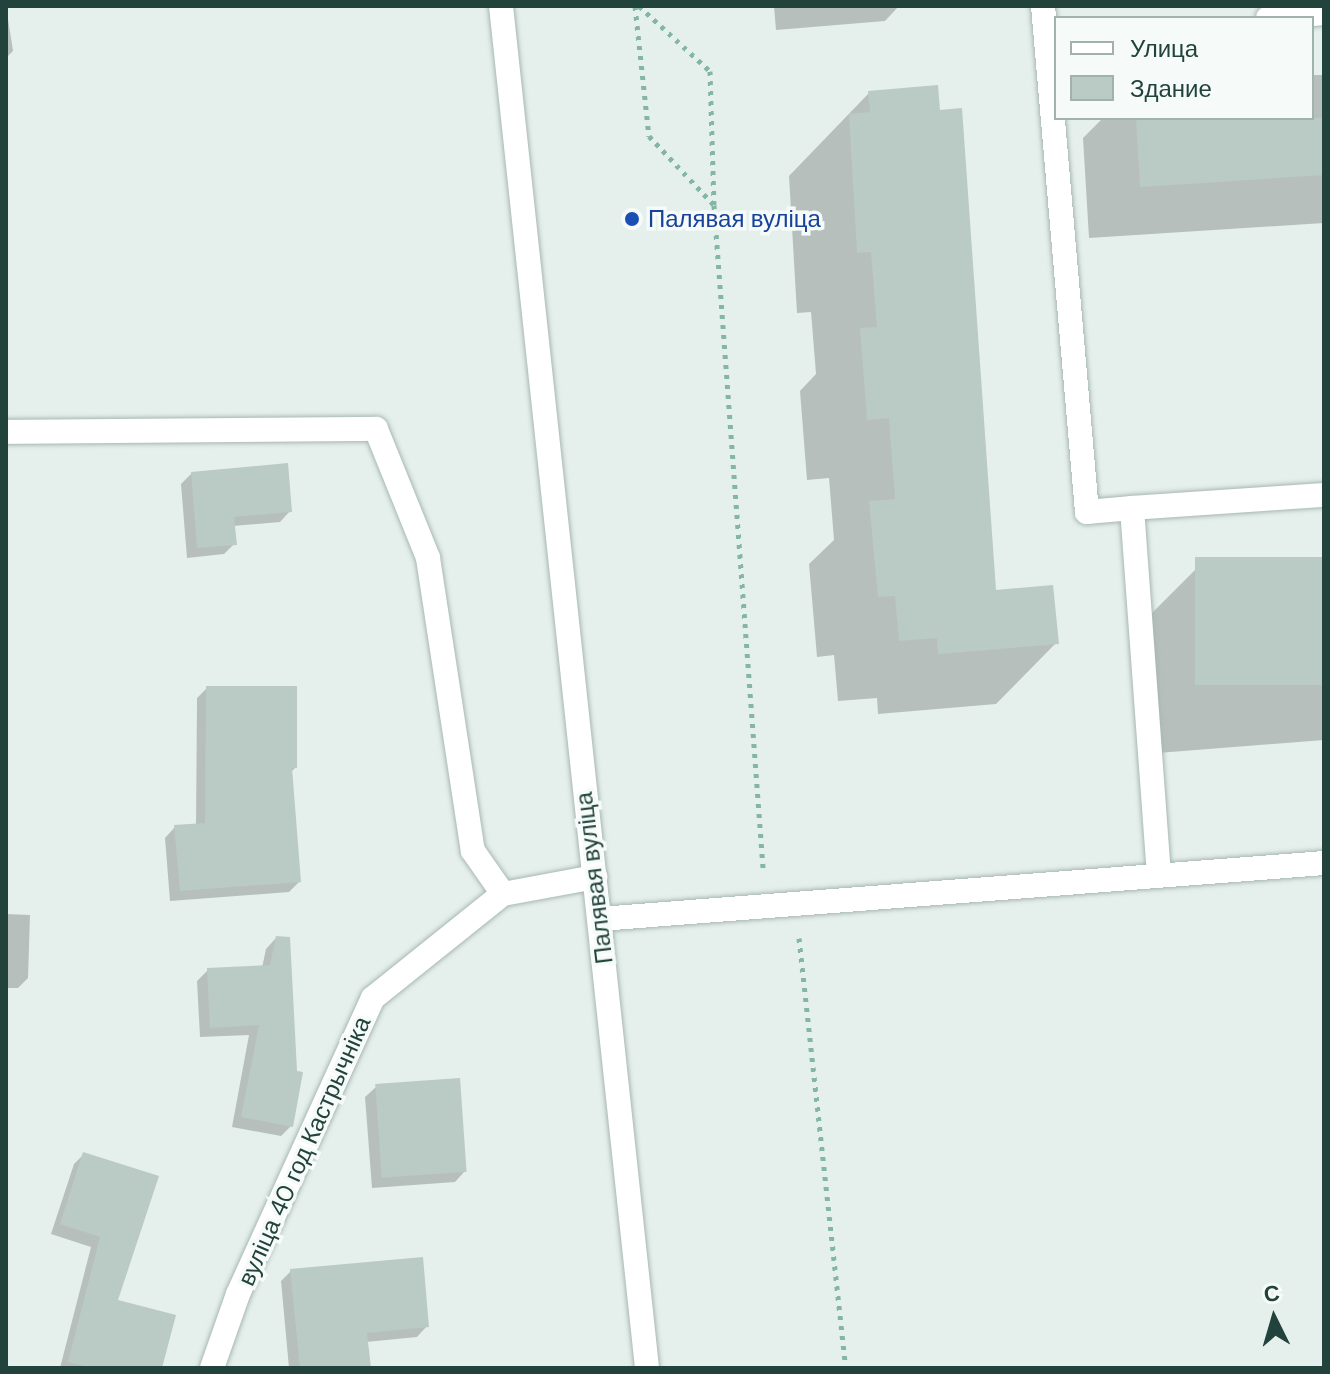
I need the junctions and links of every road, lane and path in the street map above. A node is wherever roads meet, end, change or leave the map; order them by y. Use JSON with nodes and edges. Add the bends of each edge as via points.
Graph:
{"nodes":[{"id":1,"x":501,"y":6,"type":"edge"},
{"id":2,"x":637,"y":6,"type":"edge"},
{"id":3,"x":1043,"y":6,"type":"edge"},
{"id":4,"x":1324,"y":13,"type":"edge"},
{"id":5,"x":1290,"y":16,"type":"edge"},
{"id":6,"x":1051,"y":36,"type":"edge"},
{"id":7,"x":1054,"y":76,"type":"edge"},
{"id":8,"x":1057,"y":120,"type":"edge"},
{"id":9,"x":714,"y":205,"type":"junction"},
{"id":10,"x":6,"y":432,"type":"edge"},
{"id":11,"x":1324,"y":495,"type":"edge"},
{"id":12,"x":1132,"y":508,"type":"junction"},
{"id":13,"x":1324,"y":863,"type":"edge"},
{"id":14,"x":1159,"y":874,"type":"junction"},
{"id":15,"x":595,"y":877,"type":"junction"},
{"id":16,"x":503,"y":894,"type":"junction"},
{"id":17,"x":796,"y":905,"type":"junction"},
{"id":18,"x":766,"y":907,"type":"junction"},
{"id":19,"x":600,"y":919,"type":"junction"},
{"id":20,"x":212,"y":1368,"type":"edge"},
{"id":21,"x":647,"y":1368,"type":"edge"},
{"id":22,"x":846,"y":1368,"type":"edge"}],
"edges":[{"from":1,"to":15,"type":"street","name":"Палявая вуліца"},
{"from":2,"to":9,"type":"path","via":[[649,136]]},
{"from":2,"to":9,"type":"path","via":[[710,71]]},
{"from":3,"to":6,"type":"street"},
{"from":4,"to":5,"type":"street"},
{"from":6,"to":7,"type":"street"},
{"from":8,"to":12,"type":"street","via":[[1087,512]]},
{"from":9,"to":18,"type":"path"},
{"from":10,"to":16,"type":"street","via":[[376,429],[428,558],[473,851]]},
{"from":11,"to":12,"type":"street"},
{"from":12,"to":14,"type":"street"},
{"from":13,"to":14,"type":"street"},
{"from":14,"to":17,"type":"street"},
{"from":15,"to":16,"type":"street","name":"вуліца 40 год Кастрычніка"},
{"from":15,"to":19,"type":"street","name":"Палявая вуліца"},
{"from":16,"to":20,"type":"street","name":"вуліца 40 год Кастрычніка","via":[[373,998],[238,1294]]},
{"from":17,"to":18,"type":"street"},
{"from":17,"to":22,"type":"path"},
{"from":18,"to":19,"type":"street"},
{"from":19,"to":21,"type":"street","name":"Палявая вуліца"}]}
